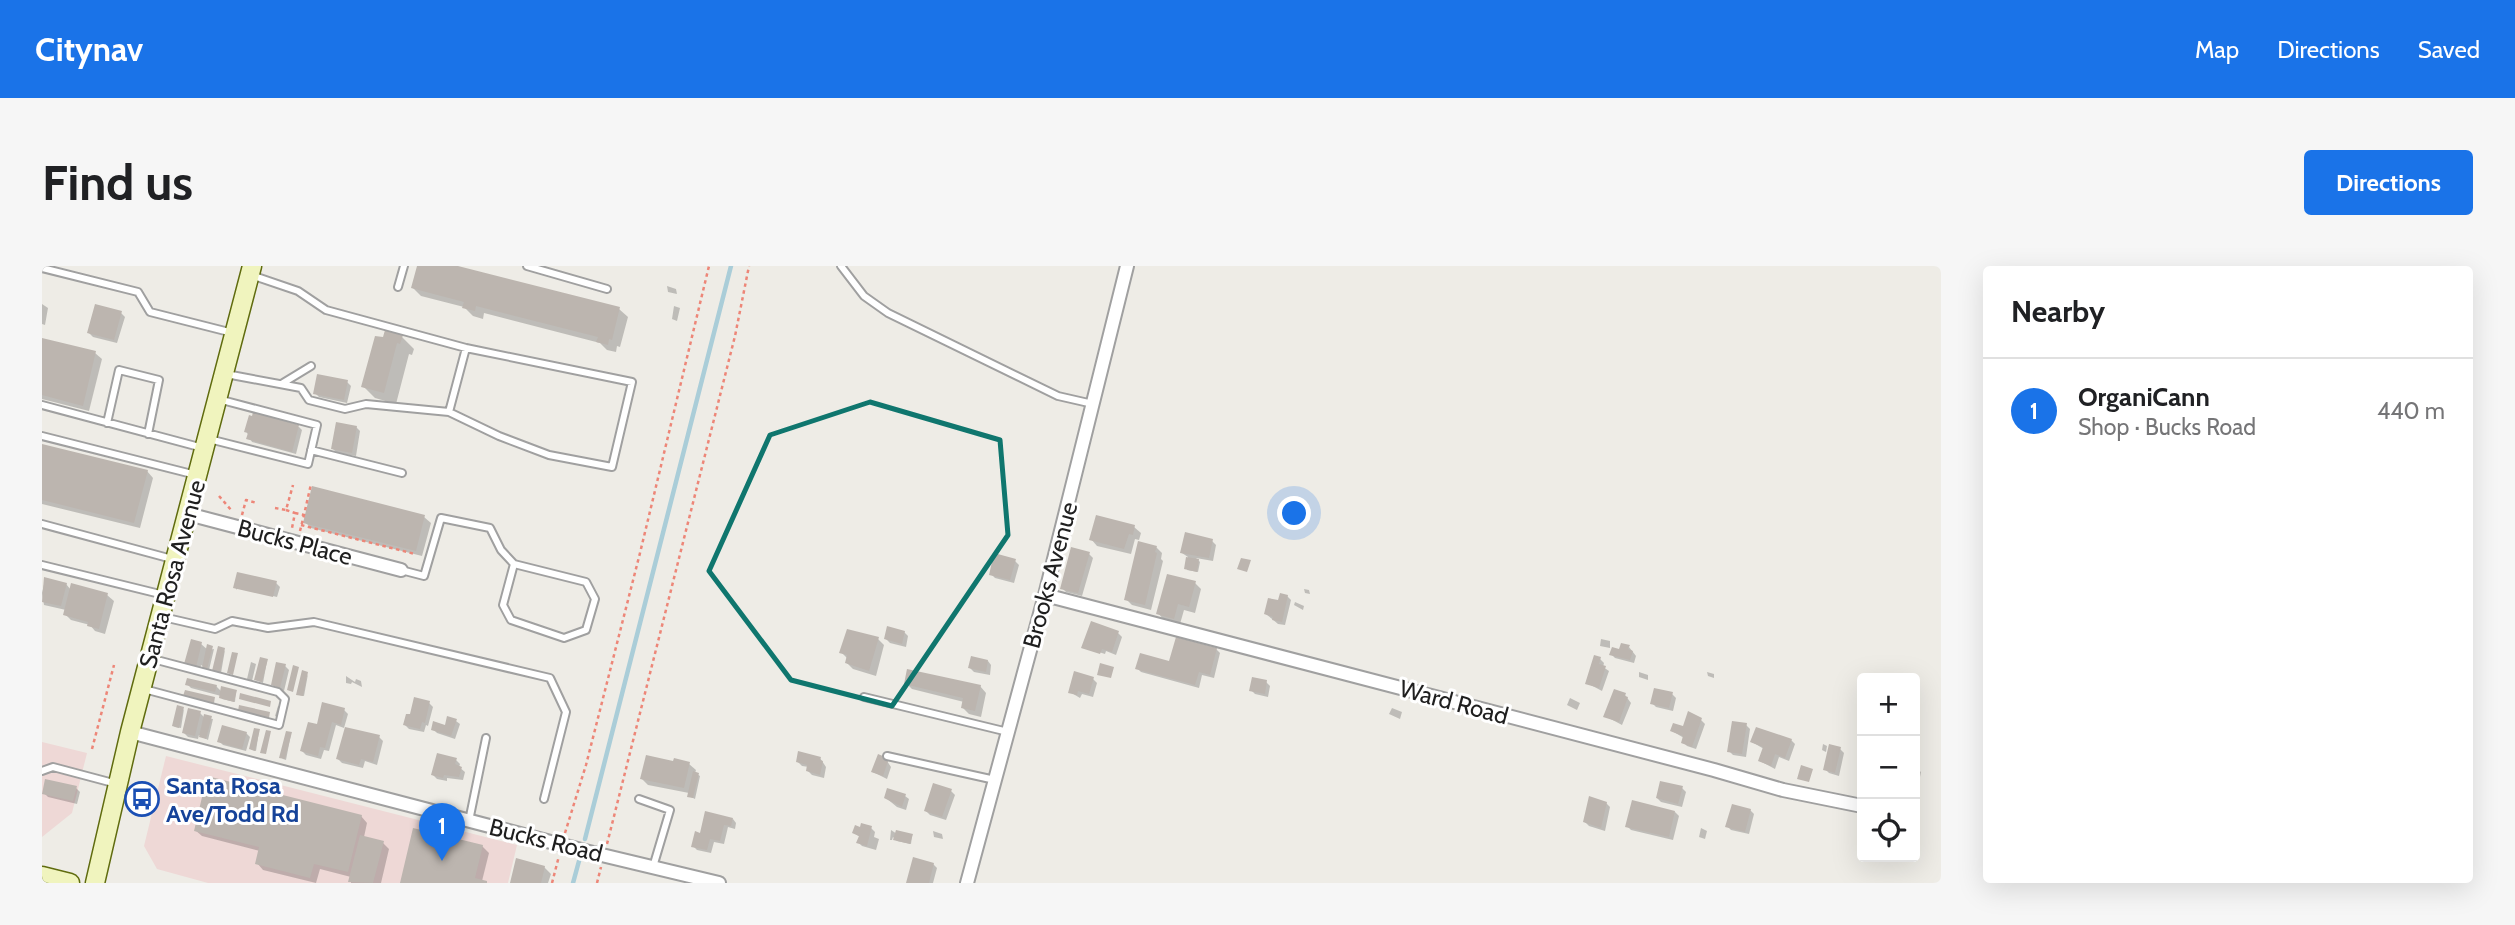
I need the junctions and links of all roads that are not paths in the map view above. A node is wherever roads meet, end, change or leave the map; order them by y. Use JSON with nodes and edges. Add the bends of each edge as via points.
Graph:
{"nodes":[{"id":1,"x":404,"y":266,"type":"edge"},
{"id":2,"x":527,"y":266,"type":"edge"},
{"id":3,"x":841,"y":266,"type":"edge"},
{"id":4,"x":1128,"y":266,"type":"edge"},
{"id":5,"x":42,"y":268,"type":"edge"},
{"id":6,"x":251,"y":270,"type":"edge"},
{"id":7,"x":398,"y":287,"type":"dead end"},
{"id":8,"x":607,"y":289,"type":"dead end"},
{"id":9,"x":234,"y":333,"type":"junction"},
{"id":10,"x":466,"y":348,"type":"junction"},
{"id":11,"x":311,"y":366,"type":"dead end"},
{"id":12,"x":224,"y":373,"type":"junction"},
{"id":13,"x":283,"y":383,"type":"junction"},
{"id":14,"x":218,"y":399,"type":"junction"},
{"id":15,"x":1093,"y":404,"type":"junction"},
{"id":16,"x":42,"y":405,"type":"edge"},
{"id":17,"x":449,"y":412,"type":"junction"},
{"id":18,"x":107,"y":423,"type":"junction"},
{"id":19,"x":148,"y":434,"type":"junction"},
{"id":20,"x":42,"y":436,"type":"edge"},
{"id":21,"x":206,"y":444,"type":"junction"},
{"id":22,"x":311,"y":450,"type":"junction"},
{"id":23,"x":402,"y":473,"type":"dead end"},
{"id":24,"x":198,"y":475,"type":"junction"},
{"id":25,"x":188,"y":514,"type":"junction"},
{"id":26,"x":42,"y":524,"type":"edge"},
{"id":27,"x":176,"y":560,"type":"junction"},
{"id":28,"x":514,"y":564,"type":"junction"},
{"id":29,"x":42,"y":565,"type":"edge"},
{"id":30,"x":401,"y":570,"type":"joint"},
{"id":31,"x":1045,"y":595,"type":"junction"},
{"id":32,"x":166,"y":596,"type":"junction"},
{"id":33,"x":161,"y":617,"type":"junction"},
{"id":34,"x":150,"y":658,"type":"junction"},
{"id":35,"x":142,"y":689,"type":"junction"},
{"id":36,"x":864,"y":697,"type":"dead end"},
{"id":37,"x":130,"y":732,"type":"junction"},
{"id":38,"x":1008,"y":732,"type":"junction"},
{"id":39,"x":486,"y":738,"type":"dead end"},
{"id":40,"x":887,"y":756,"type":"dead end"},
{"id":41,"x":42,"y":771,"type":"edge"},
{"id":42,"x":995,"y":780,"type":"junction"},
{"id":43,"x":117,"y":785,"type":"junction"},
{"id":44,"x":544,"y":799,"type":"dead end"},
{"id":45,"x":639,"y":799,"type":"dead end"},
{"id":46,"x":1857,"y":805,"type":"edge"},
{"id":47,"x":469,"y":821,"type":"junction"},
{"id":48,"x":653,"y":867,"type":"junction"},
{"id":49,"x":42,"y":876,"type":"edge"},
{"id":50,"x":70,"y":883,"type":"edge"},
{"id":51,"x":95,"y":883,"type":"edge"},
{"id":52,"x":719,"y":883,"type":"edge"},
{"id":53,"x":967,"y":883,"type":"edge"}],
"edges":[{"from":1,"to":7,"type":"lane"},
{"from":2,"to":8,"type":"lane"},
{"from":3,"to":15,"type":"lane","via":[[864,296],[888,313],[1058,396]]},
{"from":4,"to":15,"type":"street","name":"Brooks Avenue"},
{"from":5,"to":9,"type":"lane","via":[[138,292],[150,312]]},
{"from":6,"to":9,"type":"main road","name":"Santa Rosa Avenue"},
{"from":6,"to":10,"type":"lane","via":[[298,291],[326,310]]},
{"from":9,"to":12,"type":"main road","name":"Santa Rosa Avenue"},
{"from":10,"to":17,"type":"lane"},
{"from":10,"to":17,"type":"lane","via":[[632,382],[612,467],[549,455]]},
{"from":11,"to":13,"type":"lane"},
{"from":12,"to":13,"type":"lane"},
{"from":12,"to":14,"type":"main road","name":"Santa Rosa Avenue"},
{"from":13,"to":17,"type":"lane","via":[[301,388],[309,400],[345,409],[366,404]]},
{"from":14,"to":21,"type":"main road","name":"Santa Rosa Avenue"},
{"from":14,"to":22,"type":"lane","via":[[317,425]]},
{"from":15,"to":31,"type":"street","name":"Brooks Avenue"},
{"from":16,"to":18,"type":"lane"},
{"from":18,"to":19,"type":"lane"},
{"from":18,"to":19,"type":"lane","via":[[119,370],[159,380]]},
{"from":19,"to":21,"type":"lane"},
{"from":20,"to":24,"type":"lane"},
{"from":21,"to":22,"type":"lane","via":[[308,464]]},
{"from":21,"to":24,"type":"main road","name":"Santa Rosa Avenue"},
{"from":22,"to":23,"type":"lane"},
{"from":24,"to":25,"type":"main road","name":"Santa Rosa Avenue"},
{"from":25,"to":27,"type":"main road","name":"Santa Rosa Avenue"},
{"from":25,"to":30,"type":"street","name":"Bucks Place"},
{"from":26,"to":27,"type":"lane"},
{"from":27,"to":32,"type":"main road","name":"Santa Rosa Avenue"},
{"from":28,"to":28,"type":"lane","via":[[586,582],[595,598],[586,629],[564,638],[511,621],[503,605]]},
{"from":28,"to":30,"type":"lane","via":[[490,528],[441,517],[424,576]]},
{"from":29,"to":32,"type":"lane"},
{"from":31,"to":38,"type":"street","name":"Brooks Avenue"},
{"from":31,"to":46,"type":"street","name":"Ward Road","via":[[1783,790]]},
{"from":32,"to":33,"type":"main road","name":"Santa Rosa Avenue"},
{"from":33,"to":34,"type":"main road","name":"Santa Rosa Avenue"},
{"from":33,"to":44,"type":"lane","via":[[215,629],[232,621],[268,628],[314,622],[550,678],[566,712]]},
{"from":34,"to":35,"type":"main road","name":"Santa Rosa Avenue"},
{"from":34,"to":35,"type":"lane","via":[[278,692],[285,699],[279,725]]},
{"from":35,"to":37,"type":"main road","name":"Santa Rosa Avenue"},
{"from":36,"to":38,"type":"lane"},
{"from":37,"to":43,"type":"main road","name":"Santa Rosa Avenue"},
{"from":37,"to":47,"type":"street","name":"Bucks Road"},
{"from":38,"to":42,"type":"street","name":"Brooks Avenue"},
{"from":39,"to":47,"type":"lane"},
{"from":40,"to":42,"type":"lane"},
{"from":41,"to":43,"type":"lane","via":[[53,767]]},
{"from":42,"to":53,"type":"street","name":"Brooks Avenue"},
{"from":43,"to":51,"type":"main road","name":"Santa Rosa Avenue"},
{"from":45,"to":48,"type":"lane","via":[[670,810]]},
{"from":47,"to":48,"type":"street","name":"Bucks Road"},
{"from":48,"to":52,"type":"street","name":"Bucks Road"},
{"from":49,"to":50,"type":"main road"}]}
